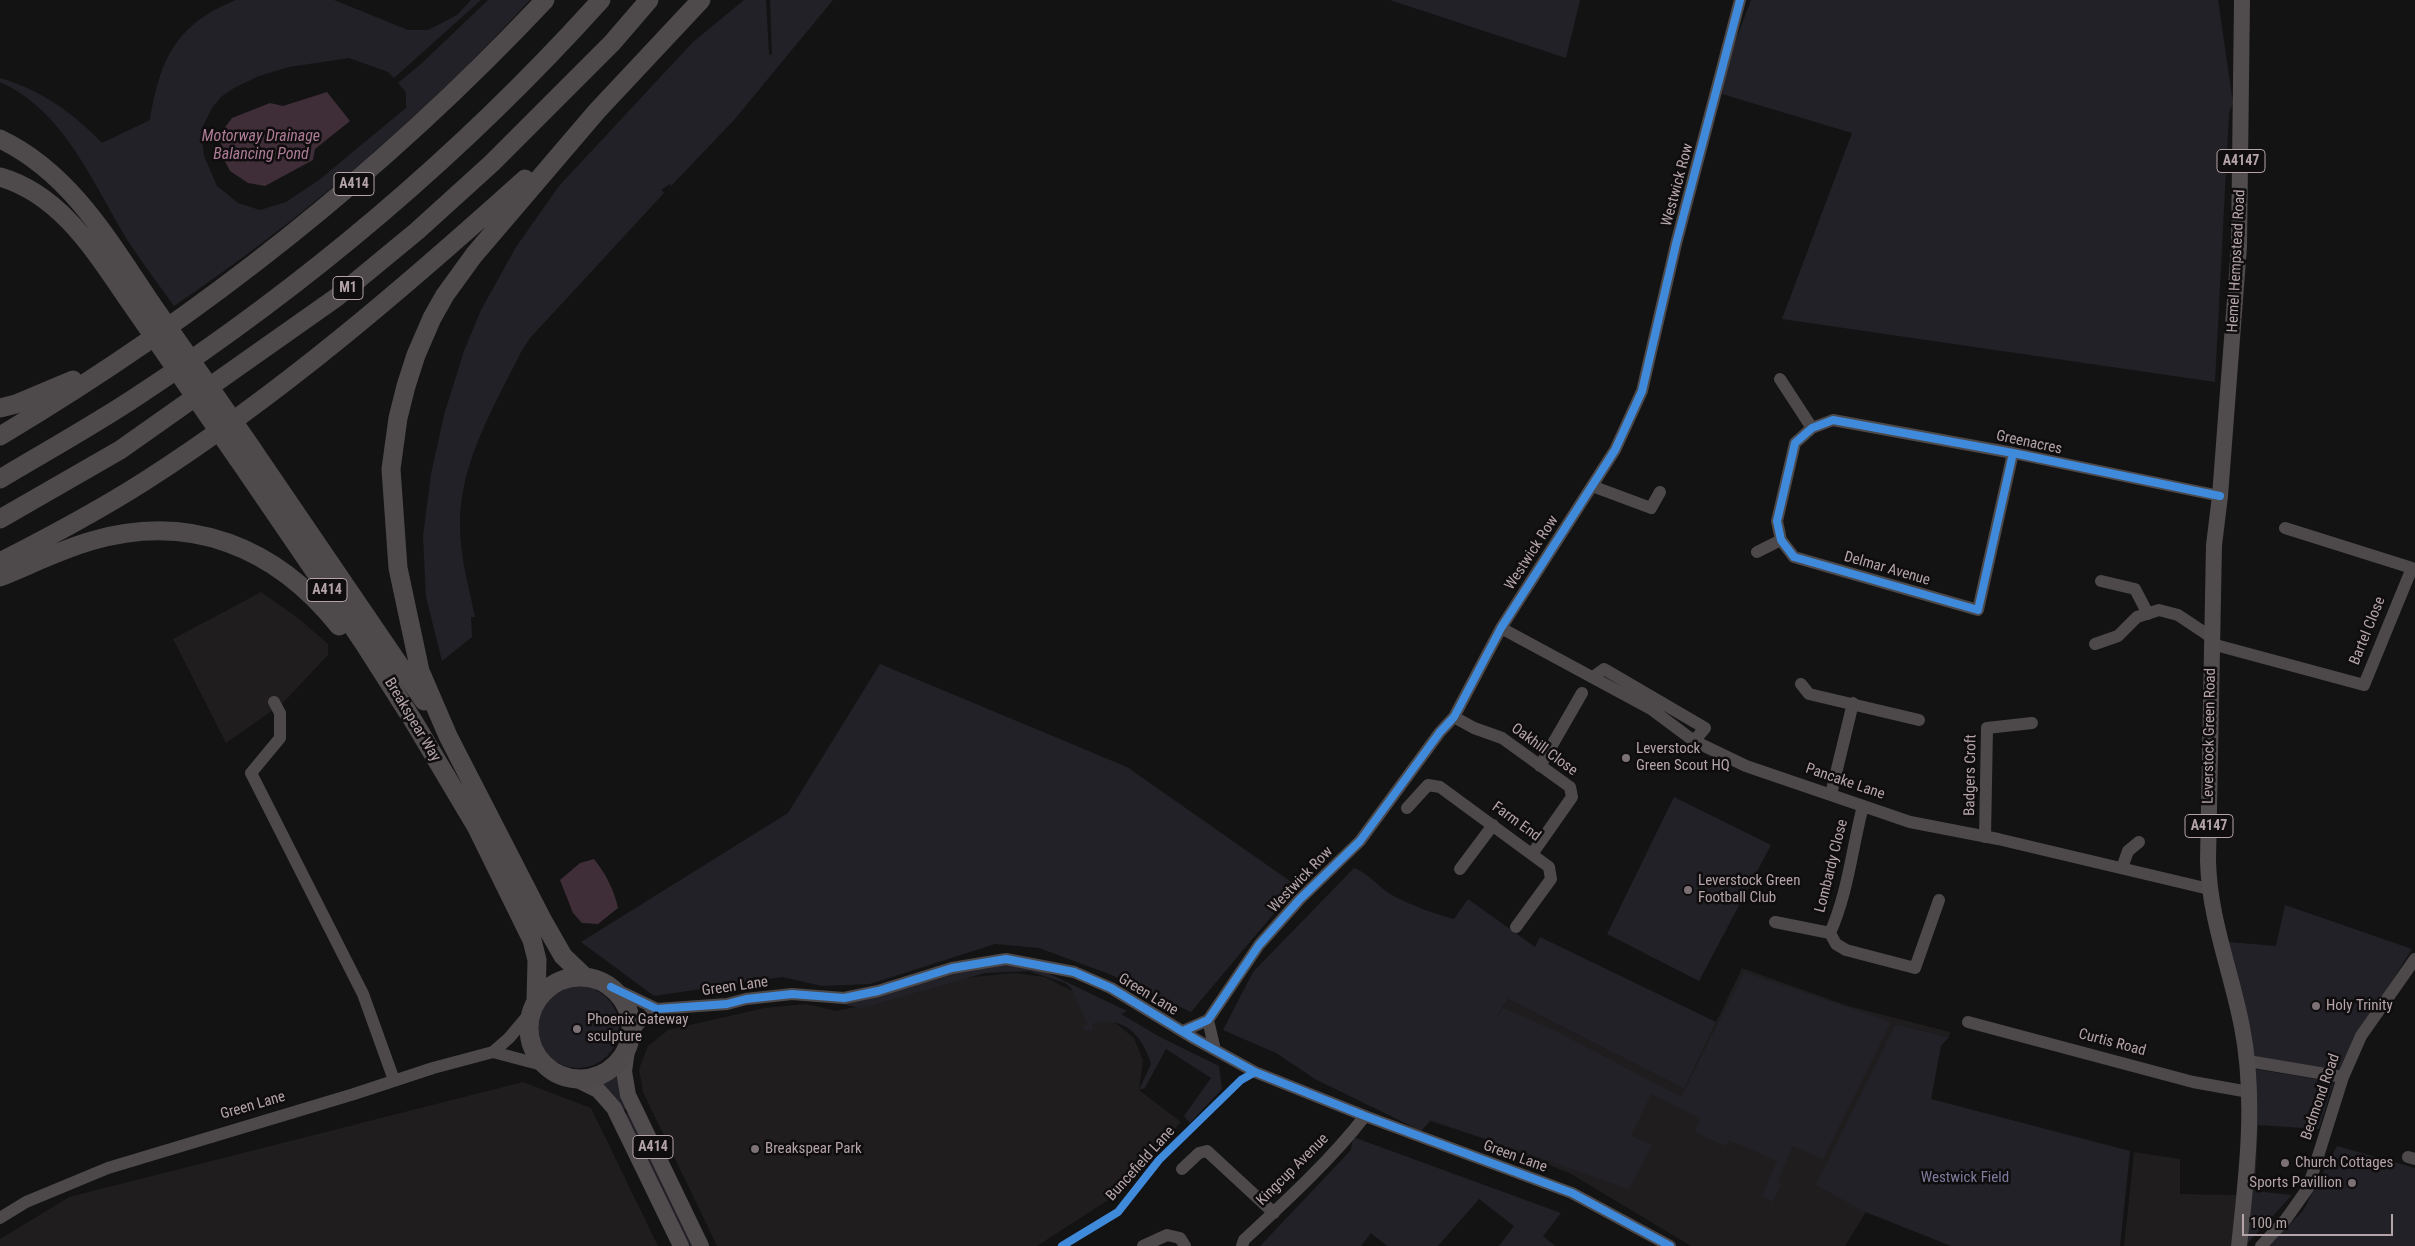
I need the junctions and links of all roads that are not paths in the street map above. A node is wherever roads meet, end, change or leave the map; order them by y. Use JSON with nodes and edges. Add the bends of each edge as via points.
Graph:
{"nodes":[{"id":1,"x":545,"y":0,"type":"edge"},
{"id":2,"x":601,"y":0,"type":"edge"},
{"id":3,"x":649,"y":0,"type":"edge"},
{"id":4,"x":701,"y":0,"type":"edge"},
{"id":5,"x":1740,"y":0,"type":"edge"},
{"id":6,"x":2242,"y":0,"type":"edge"},
{"id":7,"x":597,"y":111,"type":"junction"},
{"id":8,"x":0,"y":140,"type":"edge"},
{"id":9,"x":0,"y":177,"type":"edge"},
{"id":10,"x":145,"y":309,"type":"junction"},
{"id":11,"x":143,"y":344,"type":"junction"},
{"id":12,"x":1780,"y":379,"type":"dead end"},
{"id":13,"x":2227,"y":402,"type":"joint"},
{"id":14,"x":0,"y":408,"type":"edge"},
{"id":15,"x":1812,"y":428,"type":"junction"},
{"id":16,"x":0,"y":436,"type":"edge"},
{"id":17,"x":2014,"y":453,"type":"junction"},
{"id":18,"x":245,"y":455,"type":"junction"},
{"id":19,"x":0,"y":479,"type":"edge"},
{"id":20,"x":1592,"y":486,"type":"junction"},
{"id":21,"x":1660,"y":492,"type":"dead end"},
{"id":22,"x":2220,"y":496,"type":"junction"},
{"id":23,"x":0,"y":519,"type":"edge"},
{"id":24,"x":2284,"y":528,"type":"dead end"},
{"id":25,"x":1781,"y":540,"type":"junction"},
{"id":26,"x":1757,"y":552,"type":"dead end"},
{"id":27,"x":0,"y":562,"type":"edge"},
{"id":28,"x":0,"y":577,"type":"edge"},
{"id":29,"x":2101,"y":581,"type":"dead end"},
{"id":30,"x":2148,"y":614,"type":"junction"},
{"id":31,"x":1501,"y":628,"type":"junction"},
{"id":32,"x":2212,"y":640,"type":"junction"},
{"id":33,"x":2095,"y":644,"type":"dead end"},
{"id":34,"x":1800,"y":684,"type":"dead end"},
{"id":35,"x":1582,"y":693,"type":"dead end"},
{"id":36,"x":274,"y":702,"type":"dead end"},
{"id":37,"x":1853,"y":703,"type":"junction"},
{"id":38,"x":1654,"y":705,"type":"junction"},
{"id":39,"x":1454,"y":716,"type":"junction"},
{"id":40,"x":1919,"y":720,"type":"dead end"},
{"id":41,"x":414,"y":722,"type":"junction"},
{"id":42,"x":2032,"y":723,"type":"dead end"},
{"id":43,"x":448,"y":736,"type":"junction"},
{"id":44,"x":1694,"y":741,"type":"junction"},
{"id":45,"x":1540,"y":766,"type":"junction"},
{"id":46,"x":1831,"y":794,"type":"junction"},
{"id":47,"x":1863,"y":806,"type":"junction"},
{"id":48,"x":1408,"y":808,"type":"dead end"},
{"id":49,"x":1493,"y":826,"type":"junction"},
{"id":50,"x":1985,"y":837,"type":"junction"},
{"id":51,"x":2139,"y":842,"type":"dead end"},
{"id":52,"x":1532,"y":854,"type":"junction"},
{"id":53,"x":2122,"y":868,"type":"junction"},
{"id":54,"x":1460,"y":869,"type":"dead end"},
{"id":55,"x":2209,"y":890,"type":"junction"},
{"id":56,"x":1939,"y":900,"type":"dead end"},
{"id":57,"x":1775,"y":922,"type":"dead end"},
{"id":58,"x":1516,"y":927,"type":"dead end"},
{"id":59,"x":1830,"y":934,"type":"junction"},
{"id":60,"x":2415,"y":959,"type":"edge"},
{"id":61,"x":585,"y":976,"type":"junction"},
{"id":62,"x":611,"y":987,"type":"junction"},
{"id":63,"x":534,"y":1006,"type":"junction"},
{"id":64,"x":657,"y":1009,"type":"junction"},
{"id":65,"x":1208,"y":1020,"type":"junction"},
{"id":66,"x":1968,"y":1022,"type":"dead end"},
{"id":67,"x":1183,"y":1031,"type":"junction"},
{"id":68,"x":629,"y":1039,"type":"junction"},
{"id":69,"x":1215,"y":1050,"type":"junction"},
{"id":70,"x":493,"y":1052,"type":"junction"},
{"id":71,"x":2248,"y":1061,"type":"junction"},
{"id":72,"x":546,"y":1066,"type":"junction"},
{"id":73,"x":2343,"y":1077,"type":"junction"},
{"id":74,"x":574,"y":1078,"type":"junction"},
{"id":75,"x":394,"y":1080,"type":"junction"},
{"id":76,"x":2249,"y":1092,"type":"junction"},
{"id":77,"x":1365,"y":1116,"type":"junction"},
{"id":78,"x":1182,"y":1168,"type":"dead end"},
{"id":79,"x":26,"y":1202,"type":"junction"},
{"id":80,"x":0,"y":1208,"type":"edge"},
{"id":81,"x":1274,"y":1213,"type":"junction"},
{"id":82,"x":0,"y":1218,"type":"edge"},
{"id":83,"x":682,"y":1246,"type":"edge"},
{"id":84,"x":701,"y":1246,"type":"edge"},
{"id":85,"x":1144,"y":1246,"type":"edge"},
{"id":86,"x":1185,"y":1246,"type":"edge"},
{"id":87,"x":1242,"y":1246,"type":"edge"},
{"id":88,"x":1670,"y":1246,"type":"edge"},
{"id":89,"x":2239,"y":1246,"type":"edge"},
{"id":90,"x":2261,"y":1246,"type":"edge"}],
"edges":[{"from":1,"to":11,"type":"highway","number":"A414","via":[[439,107],[350,187],[243,272]]},
{"from":2,"to":19,"type":"highway","number":"M1","via":[[549,58],[474,131],[314,270],[135,398]]},
{"from":3,"to":23,"type":"highway","number":"M1","via":[[612,43],[492,163],[336,298],[120,450]]},
{"from":4,"to":7,"type":"highway"},
{"from":5,"to":20,"type":"street","name":"Westwick Row","via":[[1676,244],[1642,391],[1615,450]]},
{"from":6,"to":13,"type":"main road","name":"Hemel Hempstead Road","number":"A4147","via":[[2239,238]]},
{"from":7,"to":27,"type":"highway","number":"M1","via":[[401,289],[261,401],[146,481]]},
{"from":7,"to":43,"type":"highway","via":[[474,255],[445,295],[416,355],[398,418],[391,469],[398,568],[420,671]]},
{"from":8,"to":10,"type":"highway","via":[[38,161],[104,233]]},
{"from":9,"to":10,"type":"highway","number":"A414","via":[[36,193],[60,212]]},
{"from":10,"to":18,"type":"highway","number":"A414","bridge":true},
{"from":11,"to":14,"type":"highway","number":"A414","via":[[58,387]]},
{"from":11,"to":16,"type":"highway"},
{"from":12,"to":15,"type":"street"},
{"from":13,"to":22,"type":"main road","name":"Leverstock Green Road","number":"A4147"},
{"from":15,"to":17,"type":"street","name":"Greenacres","via":[[1833,420]]},
{"from":15,"to":25,"type":"street","via":[[1794,443],[1777,521]]},
{"from":17,"to":22,"type":"street","name":"Greenacres"},
{"from":17,"to":25,"type":"street","name":"Delmar Avenue","via":[[1978,610],[1794,557]]},
{"from":18,"to":41,"type":"highway","name":"Breakspear Way","number":"A414"},
{"from":18,"to":43,"type":"highway"},
{"from":20,"to":21,"type":"street","via":[[1650,508]]},
{"from":20,"to":31,"type":"street","name":"Westwick Row"},
{"from":22,"to":32,"type":"main road","name":"Leverstock Green Road","number":"A4147","via":[[2214,545]]},
{"from":24,"to":32,"type":"street","name":"Bartel Close","via":[[2412,568],[2364,685]]},
{"from":25,"to":26,"type":"street"},
{"from":28,"to":41,"type":"highway","via":[[92,541],[136,532],[192,532],[257,555],[309,593]]},
{"from":29,"to":30,"type":"street","via":[[2135,589]]},
{"from":30,"to":32,"type":"street","via":[[2159,610],[2178,614]]},
{"from":30,"to":33,"type":"street","via":[[2137,617],[2118,636]]},
{"from":31,"to":38,"type":"street","via":[[1593,677],[1604,669]]},
{"from":31,"to":39,"type":"street","name":"Westwick Row"},
{"from":32,"to":55,"type":"main road","name":"Leverstock Green Road","number":"A4147"},
{"from":34,"to":37,"type":"street","via":[[1809,694]]},
{"from":35,"to":45,"type":"street"},
{"from":36,"to":75,"type":"street","via":[[280,713],[280,738],[251,773],[363,994]]},
{"from":37,"to":40,"type":"street"},
{"from":37,"to":46,"type":"street"},
{"from":38,"to":44,"type":"street","name":"Pancake Lane"},
{"from":38,"to":44,"type":"street","via":[[1705,728]]},
{"from":39,"to":45,"type":"street","name":"Oakhill Close","via":[[1474,728],[1502,738]]},
{"from":39,"to":65,"type":"street","name":"Westwick Row","via":[[1360,840],[1259,945]]},
{"from":41,"to":63,"type":"highway","name":"Breakspear Way","number":"A414","via":[[477,828],[532,940],[537,960]]},
{"from":42,"to":50,"type":"street","name":"Badgers Croft","via":[[1987,728]]},
{"from":43,"to":61,"type":"highway","name":"Breakspear Way","via":[[563,956]]},
{"from":44,"to":46,"type":"street","name":"Pancake Lane","via":[[1746,766]]},
{"from":45,"to":52,"type":"street","name":"Oakhill Close","via":[[1570,786],[1572,797]]},
{"from":46,"to":47,"type":"street","name":"Pancake Lane"},
{"from":47,"to":50,"type":"street","name":"Pancake Lane","via":[[1910,822]]},
{"from":47,"to":59,"type":"street","name":"Lombardy Close","via":[[1845,893]]},
{"from":48,"to":49,"type":"street","name":"Farm End","via":[[1428,785],[1440,787]]},
{"from":49,"to":52,"type":"street","name":"Farm End"},
{"from":49,"to":54,"type":"street"},
{"from":50,"to":53,"type":"street","name":"Pancake Lane"},
{"from":51,"to":53,"type":"street","via":[[2128,851]]},
{"from":52,"to":58,"type":"street","name":"Farm End","via":[[1549,867],[1551,879]]},
{"from":53,"to":55,"type":"street","name":"Pancake Lane"},
{"from":55,"to":71,"type":"main road","name":"Leverstock Green Road","number":"A4147"},
{"from":56,"to":59,"type":"street","name":"Lombardy Close","via":[[1915,968],[1846,950],[1836,944]]},
{"from":57,"to":59,"type":"street","name":"Lombardy Close"},
{"from":60,"to":73,"type":"street","name":"Bedmond Road","via":[[2361,1036]]},
{"from":61,"to":62,"type":"highway"},
{"from":61,"to":63,"type":"highway","via":[[562,979],[543,992]]},
{"from":62,"to":64,"type":"street","name":"Green Lane"},
{"from":62,"to":68,"type":"highway","via":[[623,1000],[630,1016]]},
{"from":63,"to":70,"type":"street","name":"Green Lane","via":[[509,1038]]},
{"from":63,"to":72,"type":"highway","via":[[529,1026],[530,1041]]},
{"from":64,"to":67,"type":"street","name":"Green Lane","via":[[726,1004],[792,994],[844,998],[878,992],[952,968],[1006,959],[1074,972],[1111,988]]},
{"from":64,"to":68,"type":"street","via":[[643,1019]]},
{"from":65,"to":67,"type":"street"},
{"from":65,"to":69,"type":"street"},
{"from":66,"to":76,"type":"street","name":"Curtis Road","via":[[2193,1082]]},
{"from":67,"to":69,"type":"street","name":"Green Lane"},
{"from":68,"to":74,"type":"highway","via":[[622,1057],[612,1067],[601,1074]]},
{"from":68,"to":84,"type":"main road","number":"A414","via":[[624,1064],[626,1088]]},
{"from":69,"to":77,"type":"street","name":"Green Lane","via":[[1255,1072]]},
{"from":70,"to":72,"type":"street"},
{"from":70,"to":75,"type":"street","name":"Green Lane"},
{"from":71,"to":73,"type":"street"},
{"from":71,"to":76,"type":"main road","name":"Leverstock Green Road","number":"A4147"},
{"from":72,"to":74,"type":"highway"},
{"from":73,"to":90,"type":"street","name":"Bedmond Road","via":[[2308,1188]]},
{"from":74,"to":83,"type":"main road","number":"A414","via":[[598,1090],[614,1108]]},
{"from":75,"to":79,"type":"street","name":"Green Lane","via":[[108,1168]]},
{"from":76,"to":89,"type":"main road","name":"Leverstock Green Road","number":"A4147","via":[[2246,1179]]},
{"from":77,"to":81,"type":"street","name":"Kingcup Avenue"},
{"from":77,"to":88,"type":"street","name":"Green Lane","via":[[1572,1193]]},
{"from":78,"to":81,"type":"street","via":[[1199,1153],[1207,1151]]},
{"from":79,"to":80,"type":"street","name":"Green Lane"},
{"from":79,"to":82,"type":"street","name":"Green Lane"},
{"from":81,"to":87,"type":"street","name":"Kingcup Avenue","via":[[1244,1240]]},
{"from":85,"to":86,"type":"street","via":[[1167,1235],[1180,1238]]}]}
